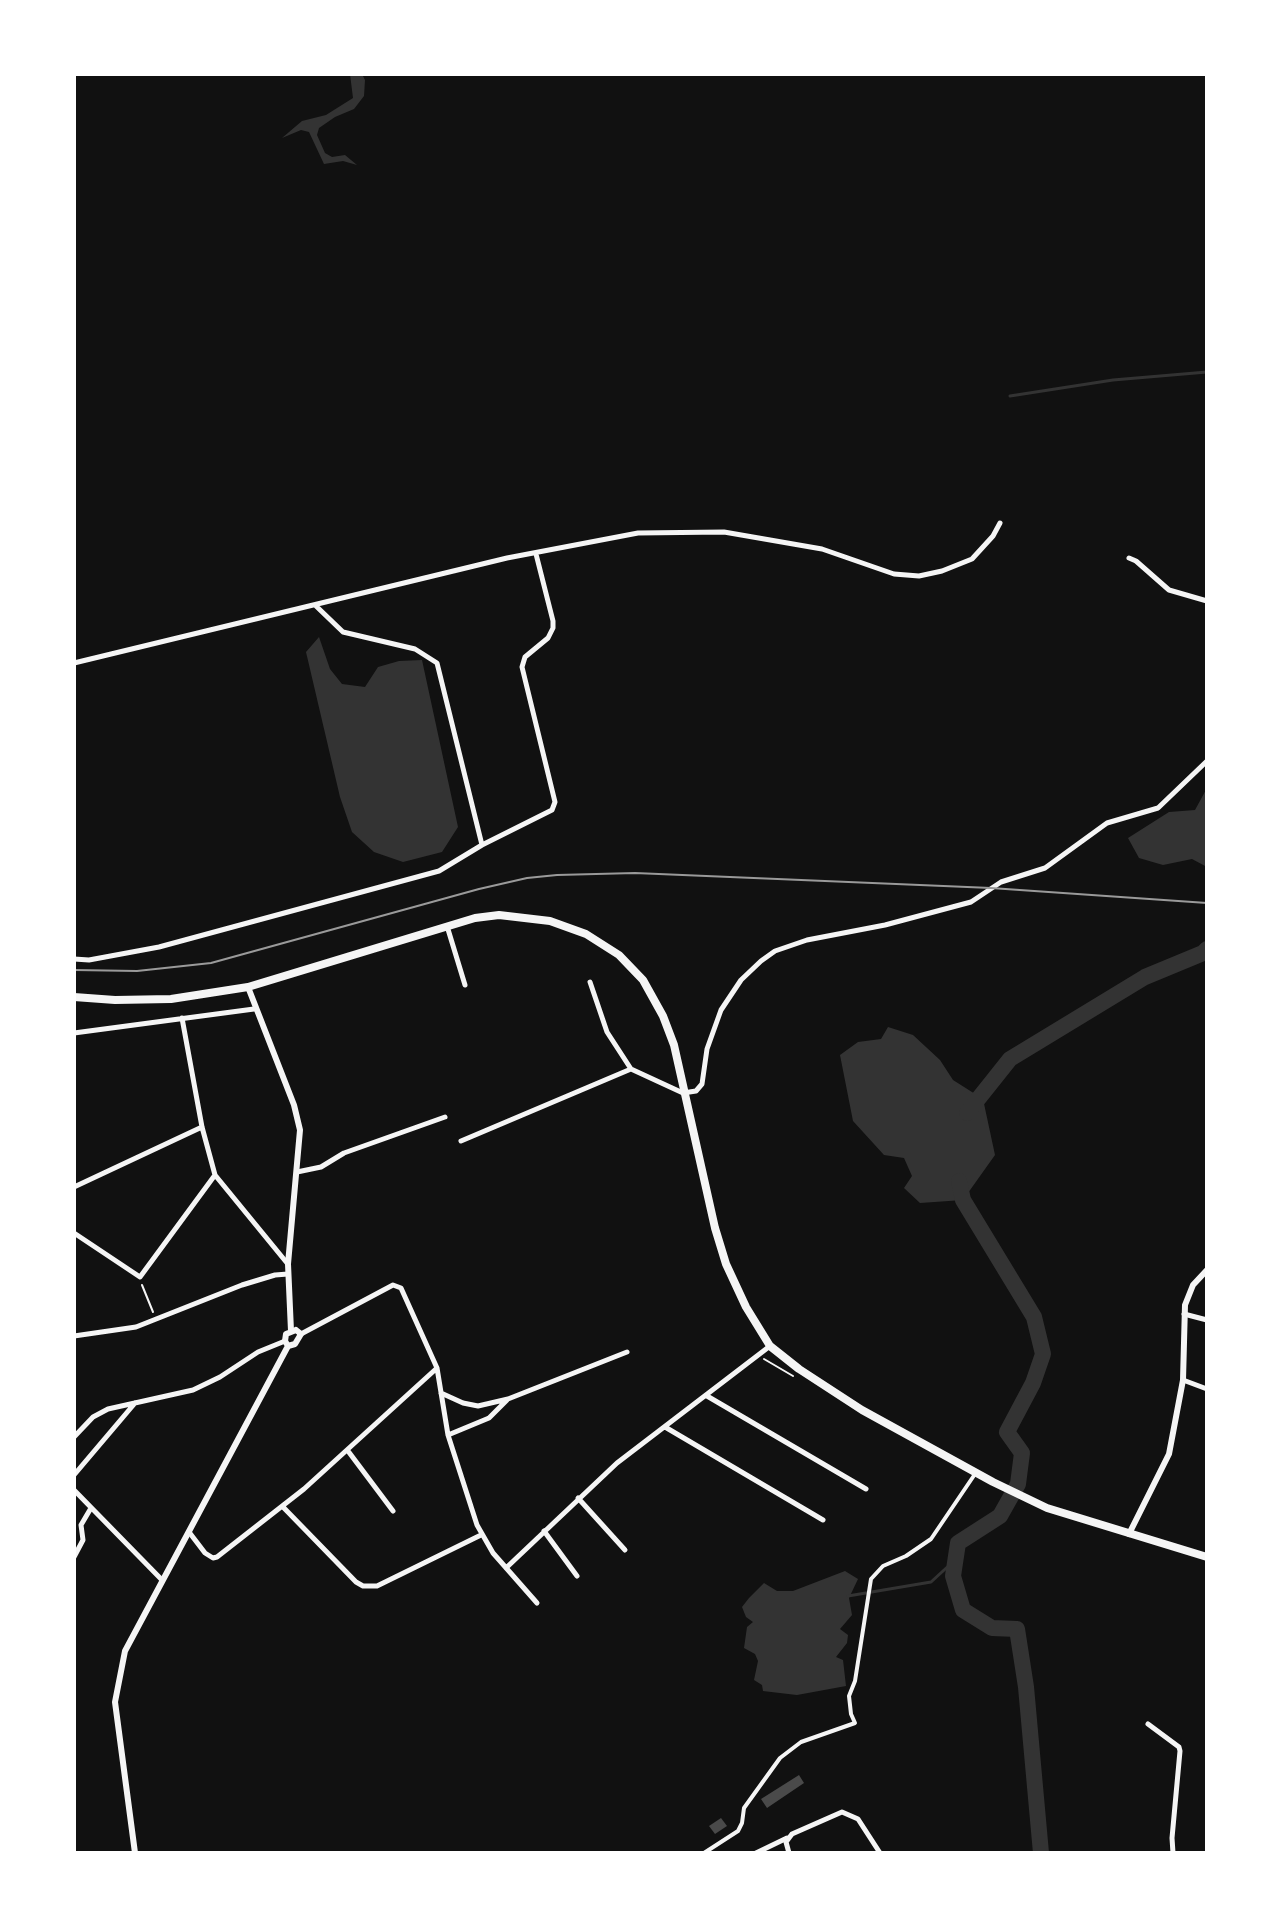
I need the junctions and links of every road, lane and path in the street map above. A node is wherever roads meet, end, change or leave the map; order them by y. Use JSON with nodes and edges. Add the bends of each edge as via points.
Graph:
{"nodes":[{"id":1,"x":1000,"y":523,"type":"dead end"},
{"id":2,"x":536,"y":554,"type":"junction"},
{"id":3,"x":1129,"y":558,"type":"dead end"},
{"id":4,"x":1207,"y":601,"type":"edge"},
{"id":5,"x":316,"y":606,"type":"junction"},
{"id":6,"x":74,"y":663,"type":"edge"},
{"id":7,"x":1207,"y":761,"type":"edge"},
{"id":8,"x":482,"y":845,"type":"junction"},
{"id":9,"x":447,"y":926,"type":"junction"},
{"id":10,"x":74,"y":959,"type":"edge"},
{"id":11,"x":590,"y":982,"type":"dead end"},
{"id":12,"x":465,"y":985,"type":"dead end"},
{"id":13,"x":248,"y":987,"type":"junction"},
{"id":14,"x":74,"y":997,"type":"edge"},
{"id":15,"x":254,"y":1009,"type":"junction"},
{"id":16,"x":182,"y":1018,"type":"junction"},
{"id":17,"x":74,"y":1033,"type":"edge"},
{"id":18,"x":631,"y":1069,"type":"junction"},
{"id":19,"x":683,"y":1093,"type":"junction"},
{"id":20,"x":445,"y":1117,"type":"dead end"},
{"id":21,"x":202,"y":1127,"type":"junction"},
{"id":22,"x":461,"y":1141,"type":"dead end"},
{"id":23,"x":297,"y":1172,"type":"junction"},
{"id":24,"x":215,"y":1175,"type":"junction"},
{"id":25,"x":74,"y":1187,"type":"edge"},
{"id":26,"x":74,"y":1233,"type":"edge"},
{"id":27,"x":288,"y":1264,"type":"junction"},
{"id":28,"x":1207,"y":1270,"type":"edge"},
{"id":29,"x":288,"y":1274,"type":"junction"},
{"id":30,"x":140,"y":1277,"type":"junction"},
{"id":31,"x":1184,"y":1314,"type":"junction"},
{"id":32,"x":1207,"y":1320,"type":"edge"},
{"id":33,"x":156,"y":1321,"type":"junction"},
{"id":34,"x":291,"y":1331,"type":"junction"},
{"id":35,"x":301,"y":1334,"type":"junction"},
{"id":36,"x":74,"y":1336,"type":"edge"},
{"id":37,"x":286,"y":1343,"type":"junction"},
{"id":38,"x":770,"y":1346,"type":"junction"},
{"id":39,"x":627,"y":1352,"type":"dead end"},
{"id":40,"x":437,"y":1368,"type":"junction"},
{"id":41,"x":1183,"y":1380,"type":"junction"},
{"id":42,"x":1207,"y":1389,"type":"edge"},
{"id":43,"x":441,"y":1393,"type":"junction"},
{"id":44,"x":707,"y":1396,"type":"junction"},
{"id":45,"x":508,"y":1399,"type":"junction"},
{"id":46,"x":135,"y":1402,"type":"junction"},
{"id":47,"x":665,"y":1427,"type":"junction"},
{"id":48,"x":448,"y":1435,"type":"junction"},
{"id":49,"x":74,"y":1437,"type":"edge"},
{"id":50,"x":347,"y":1451,"type":"junction"},
{"id":51,"x":975,"y":1473,"type":"junction"},
{"id":52,"x":74,"y":1475,"type":"edge"},
{"id":53,"x":866,"y":1489,"type":"dead end"},
{"id":54,"x":74,"y":1490,"type":"edge"},
{"id":55,"x":578,"y":1498,"type":"junction"},
{"id":56,"x":283,"y":1506,"type":"junction"},
{"id":57,"x":91,"y":1508,"type":"junction"},
{"id":58,"x":393,"y":1511,"type":"dead end"},
{"id":59,"x":823,"y":1520,"type":"dead end"},
{"id":60,"x":544,"y":1531,"type":"junction"},
{"id":61,"x":189,"y":1532,"type":"junction"},
{"id":62,"x":1129,"y":1534,"type":"junction"},
{"id":63,"x":481,"y":1535,"type":"junction"},
{"id":64,"x":625,"y":1550,"type":"dead end"},
{"id":65,"x":74,"y":1557,"type":"edge"},
{"id":66,"x":1207,"y":1557,"type":"edge"},
{"id":67,"x":506,"y":1568,"type":"junction"},
{"id":68,"x":577,"y":1576,"type":"dead end"},
{"id":69,"x":162,"y":1580,"type":"junction"},
{"id":70,"x":537,"y":1603,"type":"dead end"},
{"id":71,"x":1148,"y":1724,"type":"dead end"},
{"id":72,"x":787,"y":1838,"type":"junction"},
{"id":73,"x":135,"y":1853,"type":"edge"},
{"id":74,"x":704,"y":1853,"type":"edge"},
{"id":75,"x":756,"y":1853,"type":"edge"},
{"id":76,"x":789,"y":1853,"type":"edge"},
{"id":77,"x":880,"y":1853,"type":"edge"},
{"id":78,"x":1173,"y":1853,"type":"edge"}],
"edges":[{"from":1,"to":2,"type":"street","via":[[972,559],[919,576],[894,574],[822,549],[724,532],[638,533]]},
{"from":2,"to":5,"type":"street"},
{"from":2,"to":8,"type":"street","via":[[553,628],[522,667],[555,802],[552,810]]},
{"from":3,"to":4,"type":"street","via":[[1169,590]]},
{"from":5,"to":6,"type":"street"},
{"from":5,"to":8,"type":"street","via":[[343,632],[415,649],[437,663]]},
{"from":7,"to":19,"type":"street","via":[[1158,808],[1107,823],[1045,868],[1001,882],[971,902],[775,951],[731,993],[712,1031],[701,1087]]},
{"from":8,"to":10,"type":"street","via":[[426,875],[159,947]]},
{"from":9,"to":12,"type":"street"},
{"from":9,"to":13,"type":"main road"},
{"from":9,"to":19,"type":"main road","via":[[499,915],[550,921],[586,934],[619,955],[643,980],[663,1016]]},
{"from":11,"to":18,"type":"street","via":[[607,1032]]},
{"from":13,"to":14,"type":"main road","via":[[171,999]]},
{"from":13,"to":15,"type":"street"},
{"from":15,"to":16,"type":"street"},
{"from":15,"to":23,"type":"street","via":[[298,1118]]},
{"from":16,"to":17,"type":"street"},
{"from":16,"to":21,"type":"street"},
{"from":18,"to":19,"type":"street"},
{"from":18,"to":22,"type":"street"},
{"from":19,"to":38,"type":"main road","via":[[726,1264]]},
{"from":20,"to":23,"type":"street"},
{"from":21,"to":24,"type":"street"},
{"from":21,"to":25,"type":"street"},
{"from":23,"to":27,"type":"street"},
{"from":24,"to":27,"type":"street"},
{"from":24,"to":30,"type":"street"},
{"from":26,"to":30,"type":"street"},
{"from":27,"to":29,"type":"street"},
{"from":28,"to":31,"type":"street","via":[[1188,1295]]},
{"from":29,"to":33,"type":"street","via":[[242,1285]]},
{"from":29,"to":34,"type":"street"},
{"from":30,"to":33,"type":"path"},
{"from":31,"to":32,"type":"street"},
{"from":31,"to":41,"type":"street"},
{"from":33,"to":36,"type":"street"},
{"from":34,"to":35,"type":"street"},
{"from":34,"to":37,"type":"street"},
{"from":35,"to":37,"type":"street","via":[[295,1344]]},
{"from":35,"to":40,"type":"street","via":[[397,1285]]},
{"from":37,"to":46,"type":"street","via":[[258,1352],[193,1390]]},
{"from":37,"to":61,"type":"street"},
{"from":38,"to":44,"type":"street"},
{"from":38,"to":51,"type":"main road","via":[[817,1382]]},
{"from":39,"to":45,"type":"street"},
{"from":40,"to":43,"type":"street"},
{"from":40,"to":50,"type":"street"},
{"from":41,"to":42,"type":"street"},
{"from":41,"to":62,"type":"street","via":[[1169,1454]]},
{"from":43,"to":45,"type":"street","via":[[478,1406]]},
{"from":43,"to":48,"type":"street"},
{"from":44,"to":47,"type":"street"},
{"from":44,"to":53,"type":"street"},
{"from":45,"to":48,"type":"street","via":[[489,1418]]},
{"from":46,"to":49,"type":"street","via":[[93,1417]]},
{"from":46,"to":52,"type":"street"},
{"from":47,"to":55,"type":"street"},
{"from":47,"to":59,"type":"street"},
{"from":48,"to":63,"type":"street"},
{"from":50,"to":56,"type":"street"},
{"from":50,"to":58,"type":"street"},
{"from":51,"to":62,"type":"main road","via":[[1047,1508]]},
{"from":51,"to":74,"type":"street","via":[[931,1539],[876,1571],[849,1696],[855,1723],[801,1742],[780,1758],[744,1808],[738,1831]]},
{"from":54,"to":57,"type":"street"},
{"from":55,"to":60,"type":"street"},
{"from":55,"to":64,"type":"street"},
{"from":56,"to":61,"type":"street","via":[[217,1557],[205,1553]]},
{"from":56,"to":63,"type":"street","via":[[363,1586],[377,1586]]},
{"from":57,"to":65,"type":"street"},
{"from":57,"to":69,"type":"street"},
{"from":60,"to":67,"type":"street"},
{"from":60,"to":68,"type":"street"},
{"from":61,"to":69,"type":"street"},
{"from":62,"to":66,"type":"main road"},
{"from":63,"to":67,"type":"street"},
{"from":67,"to":70,"type":"street"},
{"from":69,"to":73,"type":"street","via":[[125,1651],[115,1702]]},
{"from":71,"to":78,"type":"street","via":[[1180,1751]]},
{"from":72,"to":75,"type":"street"},
{"from":72,"to":76,"type":"street"},
{"from":72,"to":77,"type":"street","via":[[846,1812],[858,1819]]}]}
